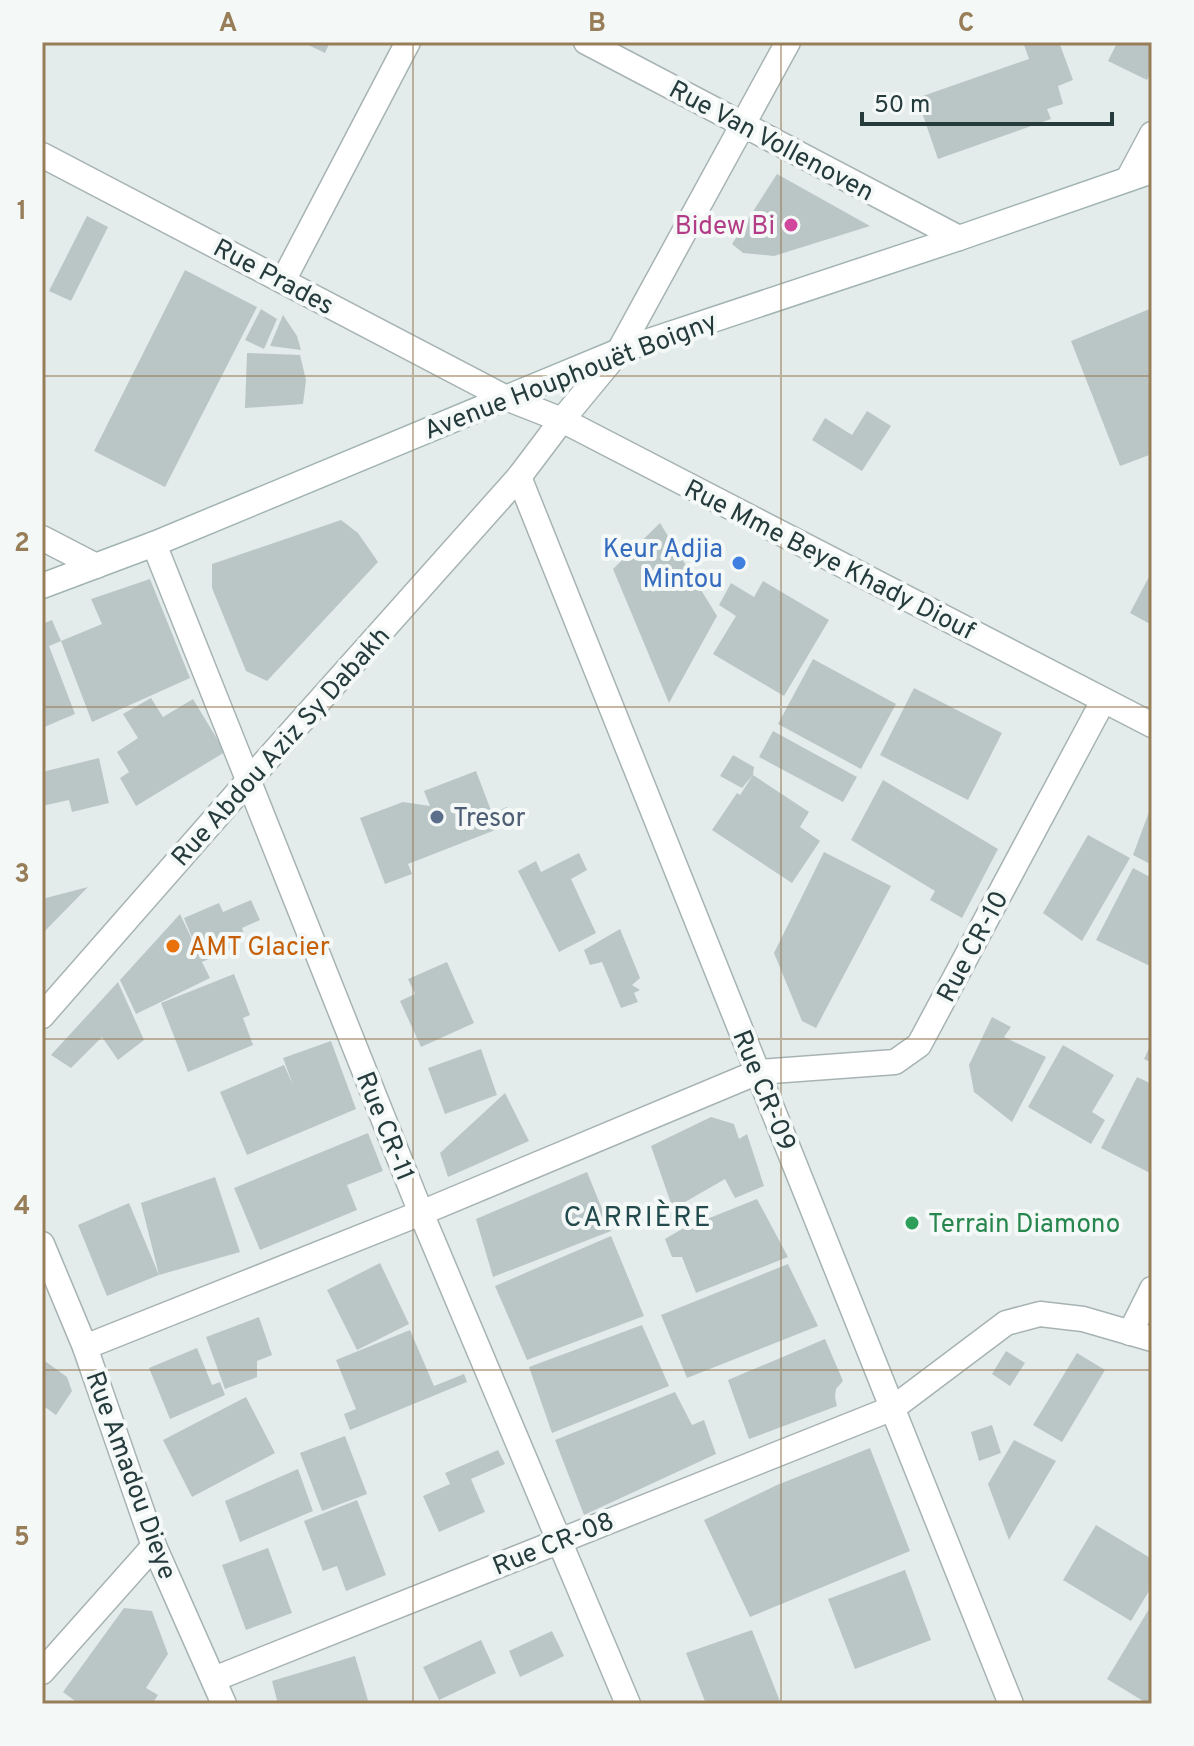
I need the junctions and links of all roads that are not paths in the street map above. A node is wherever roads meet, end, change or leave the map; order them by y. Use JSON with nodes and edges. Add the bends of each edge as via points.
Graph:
{"nodes":[{"id":1,"x":408,"y":42,"type":"edge"},
{"id":2,"x":586,"y":42,"type":"edge"},
{"id":3,"x":788,"y":42,"type":"edge"},
{"id":4,"x":743,"y":124,"type":"junction"},
{"id":5,"x":1152,"y":134,"type":"edge"},
{"id":6,"x":42,"y":155,"type":"edge"},
{"id":7,"x":1152,"y":171,"type":"edge"},
{"id":8,"x":1128,"y":179,"type":"junction"},
{"id":9,"x":959,"y":238,"type":"junction"},
{"id":10,"x":283,"y":281,"type":"junction"},
{"id":11,"x":619,"y":351,"type":"junction"},
{"id":12,"x":506,"y":398,"type":"junction"},
{"id":13,"x":562,"y":420,"type":"junction"},
{"id":14,"x":519,"y":477,"type":"junction"},
{"id":15,"x":42,"y":538,"type":"edge"},
{"id":16,"x":154,"y":544,"type":"junction"},
{"id":17,"x":96,"y":566,"type":"junction"},
{"id":18,"x":42,"y":586,"type":"edge"},
{"id":19,"x":1103,"y":701,"type":"junction"},
{"id":20,"x":1152,"y":725,"type":"edge"},
{"id":21,"x":248,"y":781,"type":"junction"},
{"id":22,"x":42,"y":1016,"type":"edge"},
{"id":23,"x":758,"y":1072,"type":"junction"},
{"id":24,"x":421,"y":1213,"type":"junction"},
{"id":25,"x":42,"y":1244,"type":"edge"},
{"id":26,"x":1152,"y":1289,"type":"edge"},
{"id":27,"x":1141,"y":1336,"type":"edge"},
{"id":28,"x":85,"y":1347,"type":"junction"},
{"id":29,"x":893,"y":1408,"type":"junction"},
{"id":30,"x":559,"y":1541,"type":"junction"},
{"id":31,"x":154,"y":1546,"type":"junction"},
{"id":32,"x":42,"y":1672,"type":"edge"},
{"id":33,"x":214,"y":1679,"type":"junction"},
{"id":34,"x":224,"y":1704,"type":"edge"},
{"id":35,"x":628,"y":1704,"type":"edge"},
{"id":36,"x":1011,"y":1704,"type":"edge"}],
"edges":[{"from":1,"to":10,"type":"street"},
{"from":2,"to":4,"type":"street","name":"Rue Van Vollenoven"},
{"from":3,"to":4,"type":"street","name":"Rue Abdou Aziz Sy Dabakh"},
{"from":4,"to":9,"type":"street","name":"Rue Van Vollenoven"},
{"from":4,"to":11,"type":"street","name":"Rue Abdou Aziz Sy Dabakh"},
{"from":5,"to":8,"type":"street"},
{"from":6,"to":10,"type":"street","name":"Rue Prades"},
{"from":7,"to":8,"type":"street","name":"Avenue Houphouët Boigny"},
{"from":8,"to":9,"type":"street","name":"Avenue Houphouët Boigny"},
{"from":9,"to":11,"type":"street","name":"Avenue Houphouët Boigny"},
{"from":10,"to":12,"type":"street","name":"Rue Prades"},
{"from":11,"to":12,"type":"street","name":"Avenue Houphouët Boigny"},
{"from":11,"to":13,"type":"street","name":"Rue Abdou Aziz Sy Dabakh"},
{"from":12,"to":13,"type":"street","name":"Rue Mme Beye Khady Diouf"},
{"from":12,"to":16,"type":"street","name":"Avenue Houphouët Boigny"},
{"from":13,"to":14,"type":"street","name":"Rue Abdou Aziz Sy Dabakh"},
{"from":13,"to":19,"type":"street","name":"Rue Mme Beye Khady Diouf"},
{"from":14,"to":21,"type":"street","name":"Rue Abdou Aziz Sy Dabakh"},
{"from":14,"to":23,"type":"street","name":"Rue CR-09"},
{"from":15,"to":17,"type":"street"},
{"from":16,"to":17,"type":"street","name":"Avenue Houphouët Boigny"},
{"from":16,"to":21,"type":"street","name":"Rue CR-11"},
{"from":17,"to":18,"type":"street","name":"Avenue Houphouët Boigny"},
{"from":19,"to":20,"type":"street","name":"Rue Mme Beye Khady Diouf"},
{"from":19,"to":23,"type":"street","name":"Rue CR-10","via":[[919,1045],[895,1062]]},
{"from":21,"to":22,"type":"street","name":"Rue Abdou Aziz Sy Dabakh"},
{"from":21,"to":24,"type":"street","name":"Rue CR-11"},
{"from":23,"to":24,"type":"street","name":"Rue CR-10"},
{"from":23,"to":29,"type":"street","name":"Rue CR-09"},
{"from":24,"to":28,"type":"street","name":"Rue CR-10"},
{"from":24,"to":30,"type":"street","name":"Rue CR-11"},
{"from":25,"to":28,"type":"street","name":"Rue Amadou Dieye"},
{"from":26,"to":27,"type":"street"},
{"from":27,"to":29,"type":"street","name":"Rue CR-08","via":[[1083,1319],[1040,1314],[1006,1323]]},
{"from":28,"to":31,"type":"street","name":"Rue Amadou Dieye"},
{"from":29,"to":30,"type":"street","name":"Rue CR-08"},
{"from":29,"to":36,"type":"street","name":"Rue CR-09"},
{"from":30,"to":33,"type":"street","name":"Rue CR-08"},
{"from":30,"to":35,"type":"street","name":"Rue CR-11"},
{"from":31,"to":32,"type":"street"},
{"from":31,"to":33,"type":"street","name":"Rue Amadou Dieye"},
{"from":33,"to":34,"type":"street","name":"Rue Amadou Dieye"}]}
